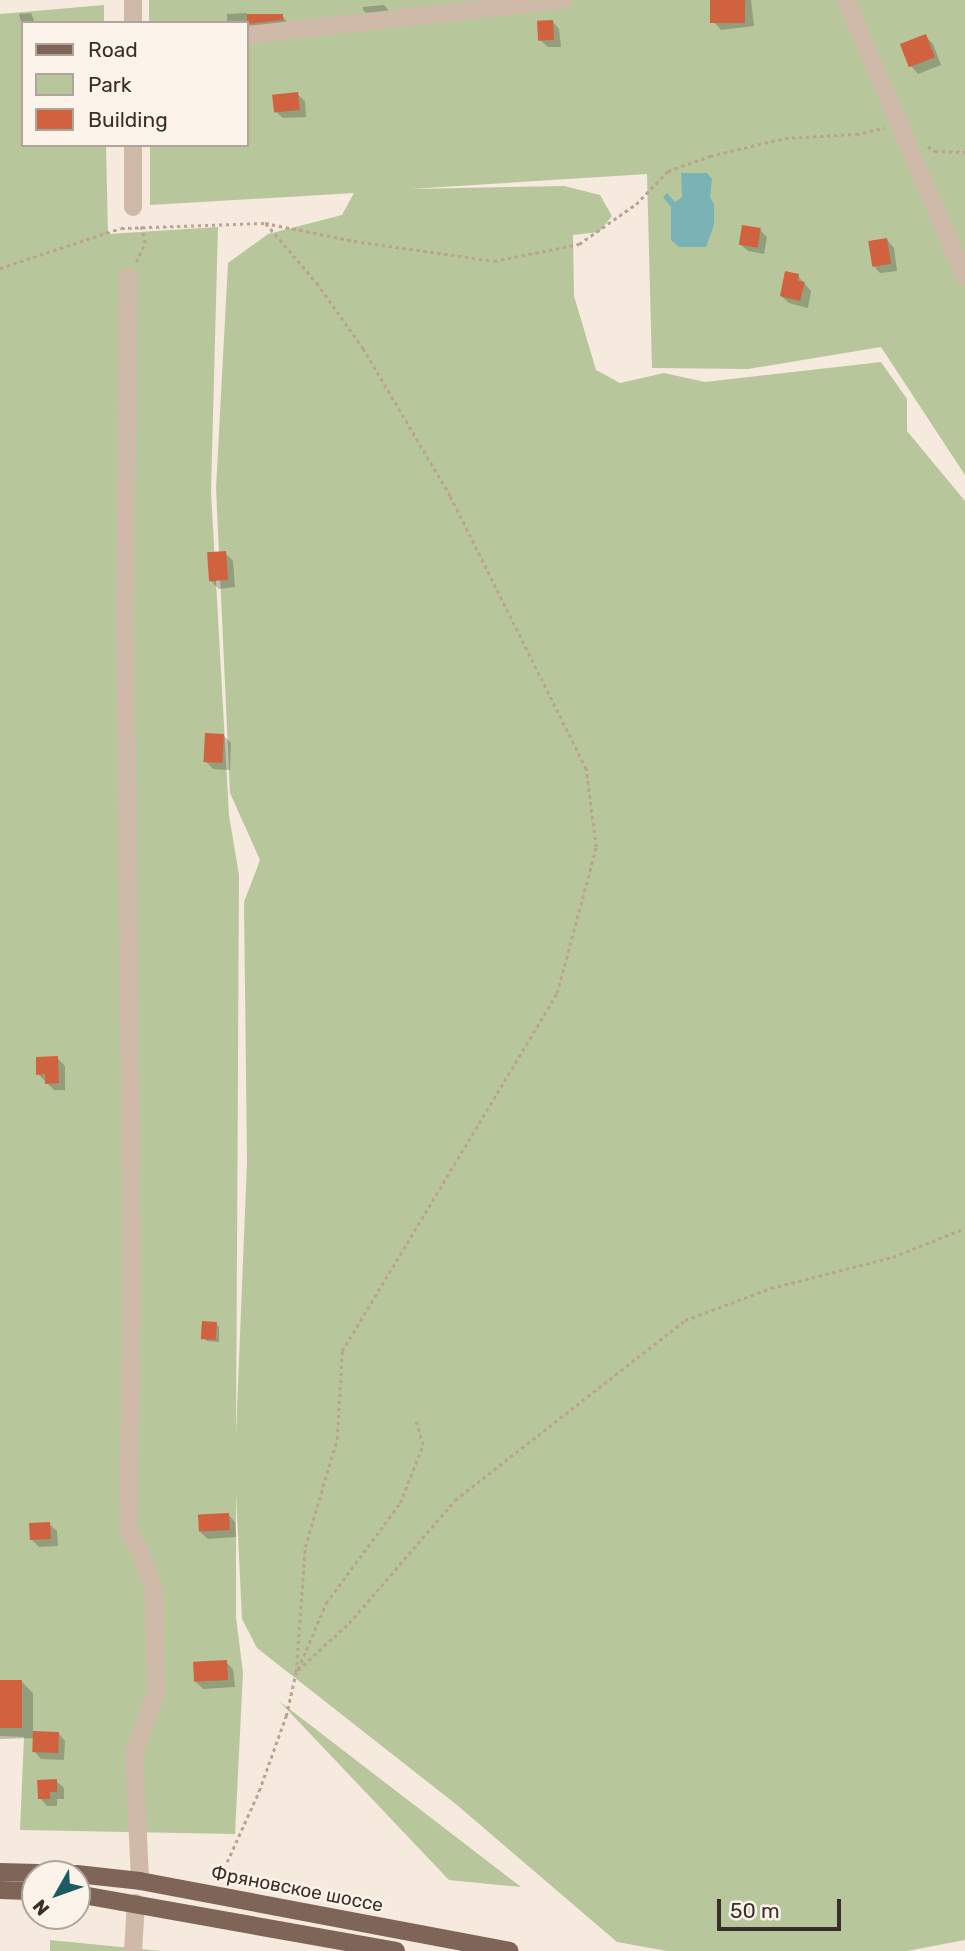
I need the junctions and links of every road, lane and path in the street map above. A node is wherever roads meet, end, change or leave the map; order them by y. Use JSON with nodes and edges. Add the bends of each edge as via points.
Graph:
{"nodes":[{"id":1,"x":133,"y":0,"type":"edge"},
{"id":2,"x":564,"y":0,"type":"edge"},
{"id":3,"x":846,"y":0,"type":"edge"},
{"id":4,"x":133,"y":21,"type":"edge"},
{"id":5,"x":248,"y":35,"type":"edge"},
{"id":6,"x":900,"y":125,"type":"junction"},
{"id":7,"x":926,"y":145,"type":"dead end"},
{"id":8,"x":133,"y":147,"type":"edge"},
{"id":9,"x":965,"y":152,"type":"edge"},
{"id":10,"x":133,"y":207,"type":"joint"},
{"id":11,"x":265,"y":223,"type":"junction"},
{"id":12,"x":141,"y":226,"type":"junction"},
{"id":13,"x":0,"y":268,"type":"edge"},
{"id":14,"x":965,"y":277,"type":"edge"},
{"id":15,"x":128,"y":278,"type":"joint"},
{"id":16,"x":965,"y":1228,"type":"edge"},
{"id":17,"x":415,"y":1419,"type":"dead end"},
{"id":18,"x":296,"y":1672,"type":"junction"},
{"id":19,"x":227,"y":1862,"type":"dead end"},
{"id":20,"x":0,"y":1872,"type":"edge"},
{"id":21,"x":21,"y":1873,"type":"edge"},
{"id":22,"x":91,"y":1876,"type":"edge"},
{"id":23,"x":140,"y":1881,"type":"junction"},
{"id":24,"x":0,"y":1890,"type":"edge"},
{"id":25,"x":21,"y":1891,"type":"edge"},
{"id":26,"x":91,"y":1896,"type":"edge"},
{"id":27,"x":136,"y":1903,"type":"junction"},
{"id":28,"x":133,"y":1951,"type":"edge"},
{"id":29,"x":396,"y":1951,"type":"edge"},
{"id":30,"x":509,"y":1951,"type":"edge"}],
"edges":[{"from":1,"to":4,"type":"street"},
{"from":2,"to":5,"type":"street"},
{"from":3,"to":6,"type":"street"},
{"from":6,"to":11,"type":"path","via":[[856,134],[785,138],[710,156],[668,171],[636,204],[579,244],[494,261]]},
{"from":6,"to":14,"type":"street"},
{"from":7,"to":9,"type":"path","via":[[935,151]]},
{"from":8,"to":10,"type":"street"},
{"from":10,"to":12,"type":"path"},
{"from":11,"to":12,"type":"path"},
{"from":11,"to":18,"type":"path","via":[[363,349],[450,496],[586,769],[596,847],[557,993],[342,1350],[337,1439],[305,1547]]},
{"from":12,"to":13,"type":"path","via":[[121,228]]},
{"from":12,"to":15,"type":"path","via":[[145,243]]},
{"from":15,"to":23,"type":"street","via":[[125,615],[132,1280],[128,1530],[154,1591],[156,1693],[134,1752]]},
{"from":16,"to":18,"type":"path","via":[[894,1257],[771,1288],[685,1320],[455,1500],[349,1623]]},
{"from":17,"to":18,"type":"path","via":[[423,1445],[400,1503],[326,1604]]},
{"from":18,"to":19,"type":"path","via":[[260,1791]]},
{"from":20,"to":21,"type":"main road","name":"Фряновское шоссе"},
{"from":22,"to":23,"type":"main road","name":"Фряновское шоссе"},
{"from":23,"to":30,"type":"main road","name":"Фряновское шоссе"},
{"from":24,"to":25,"type":"main road"},
{"from":26,"to":27,"type":"main road"},
{"from":27,"to":28,"type":"street"},
{"from":27,"to":29,"type":"main road"}]}
